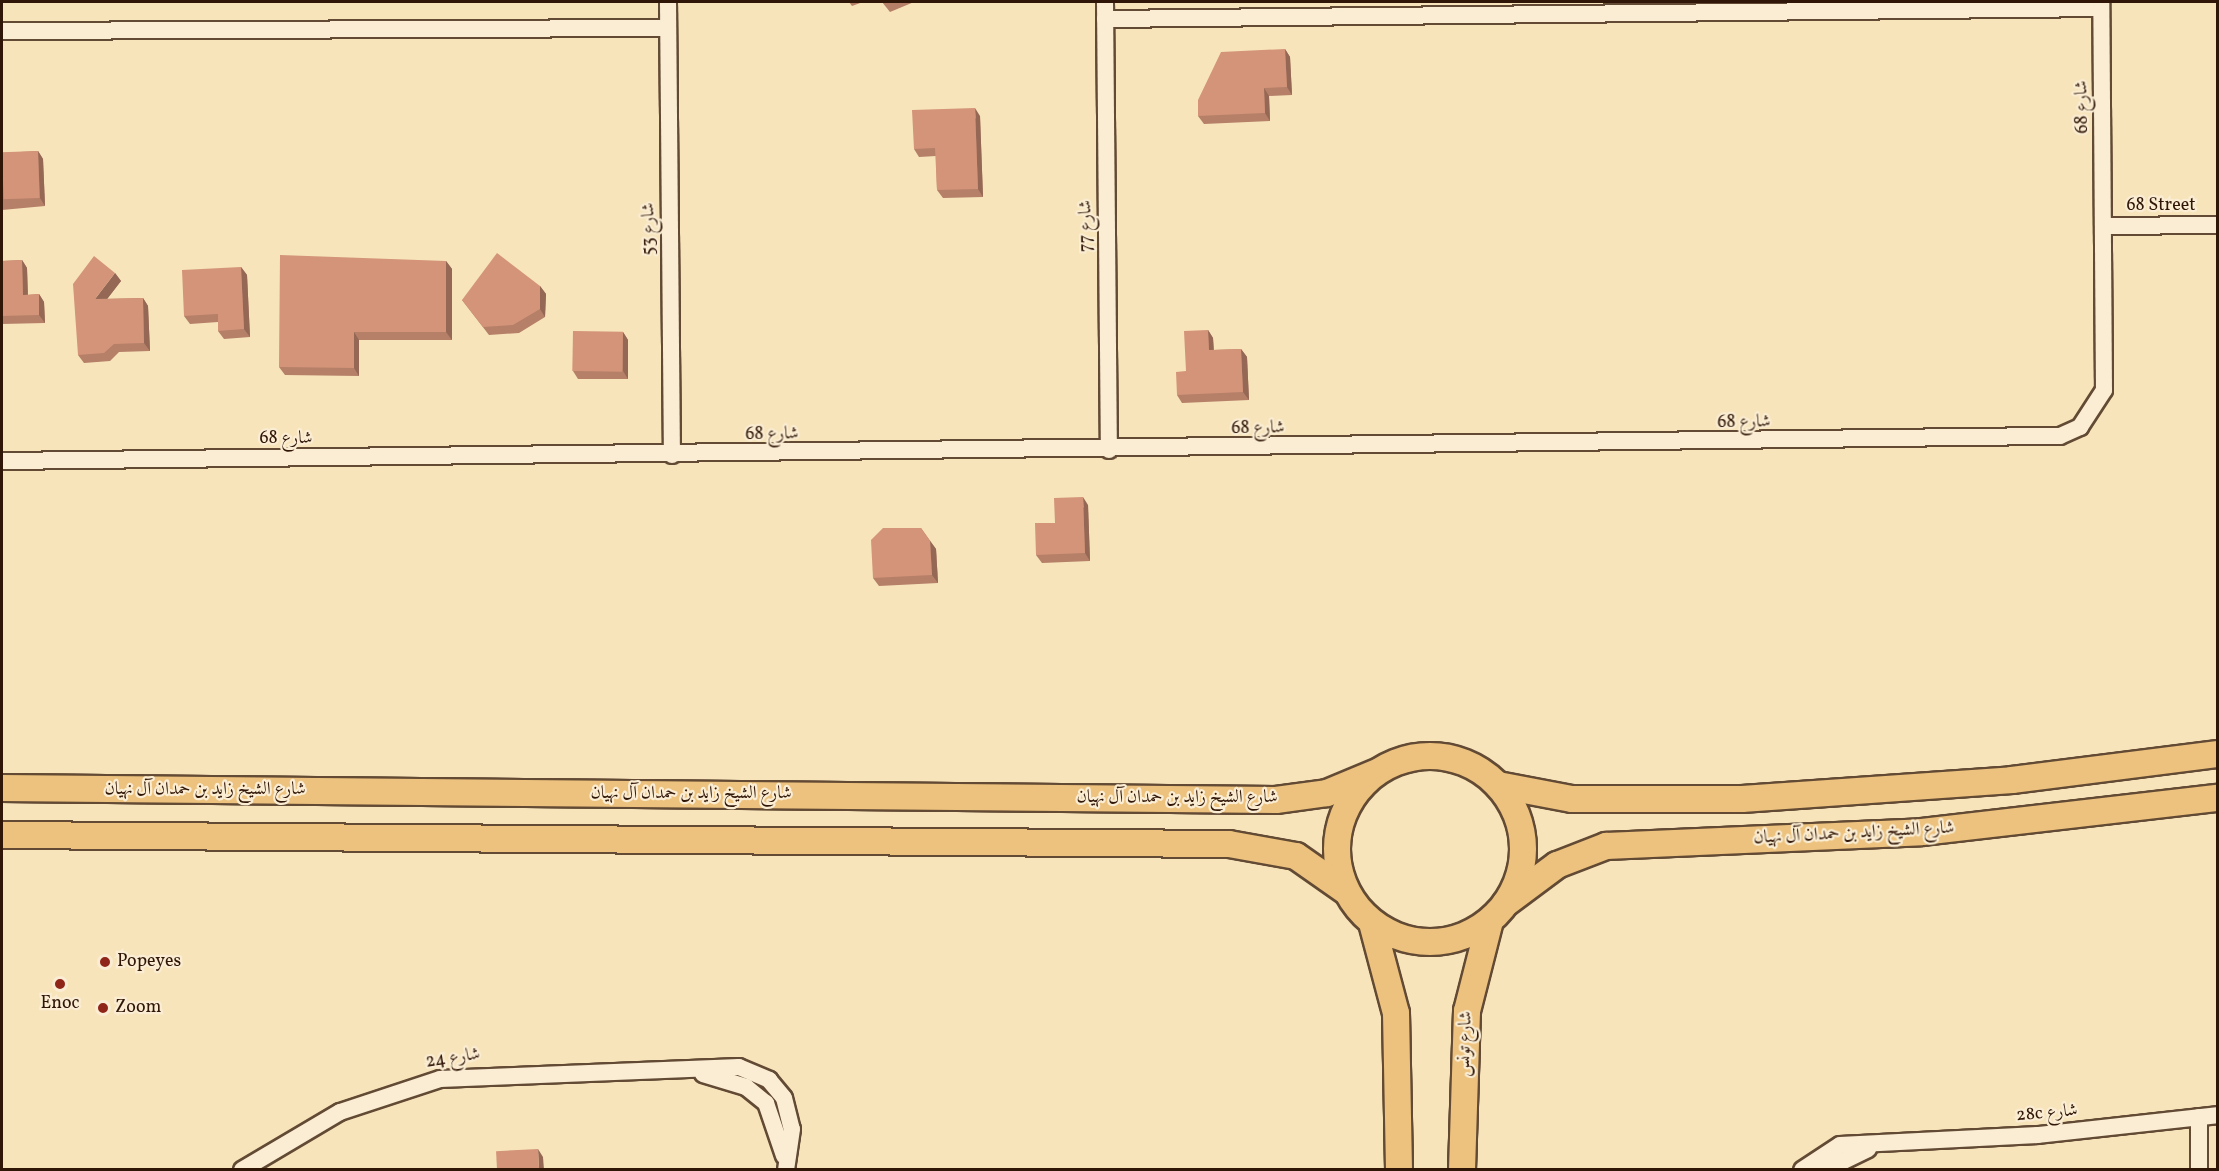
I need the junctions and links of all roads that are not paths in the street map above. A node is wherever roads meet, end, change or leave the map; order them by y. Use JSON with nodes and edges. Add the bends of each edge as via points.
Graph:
{"nodes":[{"id":1,"x":668,"y":2,"type":"edge"},
{"id":2,"x":1105,"y":2,"type":"edge"},
{"id":3,"x":2101,"y":5,"type":"edge"},
{"id":4,"x":1105,"y":20,"type":"junction"},
{"id":5,"x":668,"y":28,"type":"junction"},
{"id":6,"x":2,"y":31,"type":"edge"},
{"id":7,"x":2217,"y":225,"type":"edge"},
{"id":8,"x":2104,"y":226,"type":"junction"},
{"id":9,"x":1109,"y":450,"type":"junction"},
{"id":10,"x":672,"y":455,"type":"junction"},
{"id":11,"x":2,"y":461,"type":"edge"},
{"id":12,"x":2217,"y":754,"type":"edge"},
{"id":13,"x":1375,"y":773,"type":"junction"},
{"id":14,"x":1498,"y":785,"type":"junction"},
{"id":15,"x":2,"y":788,"type":"edge"},
{"id":16,"x":2217,"y":798,"type":"edge"},
{"id":17,"x":2,"y":835,"type":"edge"},
{"id":18,"x":1346,"y":891,"type":"junction"},
{"id":19,"x":1498,"y":912,"type":"junction"},
{"id":20,"x":1372,"y":923,"type":"junction"},
{"id":21,"x":2217,"y":1115,"type":"edge"},
{"id":22,"x":2199,"y":1117,"type":"junction"},
{"id":23,"x":1881,"y":1146,"type":"junction"},
{"id":24,"x":1465,"y":1166,"type":"edge"},
{"id":25,"x":1802,"y":1169,"type":"edge"},
{"id":26,"x":242,"y":1170,"type":"edge"},
{"id":27,"x":786,"y":1170,"type":"edge"},
{"id":28,"x":1399,"y":1170,"type":"edge"},
{"id":29,"x":1825,"y":1170,"type":"edge"},
{"id":30,"x":2199,"y":1170,"type":"edge"}],
"edges":[{"from":1,"to":5,"type":"street","name":"شارع 53"},
{"from":2,"to":4,"type":"street","name":"شارع 77"},
{"from":3,"to":4,"type":"street"},
{"from":3,"to":8,"type":"street","name":"شارع 68"},
{"from":4,"to":9,"type":"street","name":"شارع 77"},
{"from":5,"to":6,"type":"street"},
{"from":5,"to":10,"type":"street","name":"شارع 53"},
{"from":7,"to":8,"type":"street","name":"68 Street"},
{"from":8,"to":9,"type":"street","name":"شارع 68","via":[[2104,390],[2088,418],[2060,436]]},
{"from":9,"to":10,"type":"street","name":"شارع 68"},
{"from":10,"to":11,"type":"street","name":"شارع 68"},
{"from":12,"to":14,"type":"main road","via":[[2012,780],[1742,799],[1553,798]]},
{"from":13,"to":14,"type":"main road","via":[[1399,760],[1435,756],[1477,768]]},
{"from":13,"to":15,"type":"main road","name":"شارع الشيخ زايد بن حمدان آل نهيان","via":[[1327,793],[1276,800]]},
{"from":13,"to":18,"type":"main road","via":[[1353,796],[1339,826],[1337,859]]},
{"from":14,"to":19,"type":"main road","via":[[1516,812],[1523,843],[1520,875]]},
{"from":16,"to":19,"type":"main road","name":"شارع الشيخ زايد بن حمدان آل نهيان","via":[[1922,832],[1606,846],[1557,865]]},
{"from":17,"to":18,"type":"main road","via":[[1229,844],[1296,856]]},
{"from":18,"to":20,"type":"main road"},
{"from":19,"to":20,"type":"main road","via":[[1469,935],[1436,942],[1394,936]]},
{"from":19,"to":24,"type":"main road","name":"شارع تونس","via":[[1467,1011]]},
{"from":20,"to":28,"type":"main road","via":[[1396,1013]]},
{"from":21,"to":22,"type":"street","name":"28c شارع"},
{"from":22,"to":23,"type":"street","name":"28c شارع"},
{"from":22,"to":30,"type":"street"},
{"from":23,"to":25,"type":"street","name":"28c شارع","via":[[1840,1145]]},
{"from":23,"to":29,"type":"street","name":"28c شارع"},
{"from":26,"to":27,"type":"street","name":"شارع 24","via":[[339,1112],[440,1079],[500,1072],[690,1071],[735,1082],[766,1103],[777,1124]]}]}
